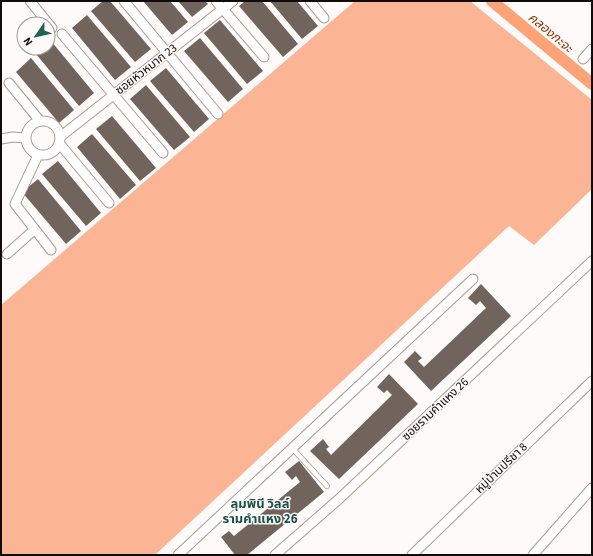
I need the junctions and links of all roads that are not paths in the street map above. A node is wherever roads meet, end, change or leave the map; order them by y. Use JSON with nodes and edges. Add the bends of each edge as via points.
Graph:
{"nodes":[{"id":1,"x":30,"y":1,"type":"edge"},
{"id":2,"x":124,"y":1,"type":"edge"},
{"id":3,"x":216,"y":1,"type":"edge"},
{"id":4,"x":232,"y":1,"type":"edge"},
{"id":5,"x":310,"y":1,"type":"edge"},
{"id":6,"x":223,"y":9,"type":"junction"},
{"id":7,"x":42,"y":16,"type":"edge"},
{"id":8,"x":324,"y":18,"type":"dead end"},
{"id":9,"x":62,"y":34,"type":"dead end"},
{"id":10,"x":592,"y":48,"type":"edge"},
{"id":11,"x":167,"y":52,"type":"junction"},
{"id":12,"x":264,"y":57,"type":"dead end"},
{"id":13,"x":582,"y":59,"type":"dead end"},
{"id":14,"x":9,"y":83,"type":"dead end"},
{"id":15,"x":113,"y":96,"type":"junction"},
{"id":16,"x":218,"y":114,"type":"dead end"},
{"id":17,"x":40,"y":121,"type":"junction"},
{"id":18,"x":1,"y":133,"type":"edge"},
{"id":19,"x":13,"y":137,"type":"junction"},
{"id":20,"x":25,"y":138,"type":"junction"},
{"id":21,"x":1,"y":139,"type":"edge"},
{"id":22,"x":60,"y":140,"type":"junction"},
{"id":23,"x":163,"y":153,"type":"dead end"},
{"id":24,"x":38,"y":155,"type":"junction"},
{"id":25,"x":109,"y":203,"type":"dead end"},
{"id":26,"x":34,"y":230,"type":"junction"},
{"id":27,"x":51,"y":250,"type":"dead end"},
{"id":28,"x":7,"y":254,"type":"dead end"},
{"id":29,"x":592,"y":261,"type":"edge"},
{"id":30,"x":473,"y":279,"type":"dead end"},
{"id":31,"x":592,"y":381,"type":"edge"},
{"id":32,"x":292,"y":448,"type":"junction"},
{"id":33,"x":327,"y":486,"type":"dead end"},
{"id":34,"x":592,"y":488,"type":"edge"},
{"id":35,"x":178,"y":555,"type":"edge"},
{"id":36,"x":275,"y":555,"type":"edge"},
{"id":37,"x":412,"y":555,"type":"edge"},
{"id":38,"x":533,"y":555,"type":"edge"}],
"edges":[{"from":1,"to":7,"type":"street"},
{"from":2,"to":11,"type":"street"},
{"from":3,"to":6,"type":"street"},
{"from":4,"to":6,"type":"street","name":"ซอยหัวหมาก 23"},
{"from":5,"to":8,"type":"street"},
{"from":6,"to":11,"type":"street","name":"ซอยหัวหมาก 23"},
{"from":6,"to":12,"type":"street"},
{"from":9,"to":15,"type":"street"},
{"from":10,"to":13,"type":"street"},
{"from":11,"to":15,"type":"street","name":"ซอยหัวหมาก 23"},
{"from":11,"to":16,"type":"street"},
{"from":14,"to":17,"type":"street"},
{"from":15,"to":22,"type":"street","name":"ซอยหัวหมาก 23"},
{"from":15,"to":23,"type":"street"},
{"from":17,"to":20,"type":"street","via":[[30,127]]},
{"from":17,"to":22,"type":"street","via":[[46,121],[56,127]]},
{"from":18,"to":19,"type":"street"},
{"from":19,"to":20,"type":"street"},
{"from":19,"to":21,"type":"street"},
{"from":20,"to":24,"type":"street","via":[[29,149]]},
{"from":22,"to":24,"type":"street","name":"ซอยหัวหมาก 23","via":[[57,148],[49,155]]},
{"from":22,"to":25,"type":"street"},
{"from":24,"to":26,"type":"street","via":[[15,204]]},
{"from":26,"to":27,"type":"street"},
{"from":26,"to":28,"type":"street"},
{"from":29,"to":36,"type":"street","name":"ซอยรามคำแหง 26","via":[[339,499]]},
{"from":30,"to":32,"type":"street"},
{"from":31,"to":37,"type":"street","name":"หมู่บ้านปรีชา 8"},
{"from":32,"to":33,"type":"lane"},
{"from":32,"to":35,"type":"street"},
{"from":34,"to":38,"type":"street"}]}
